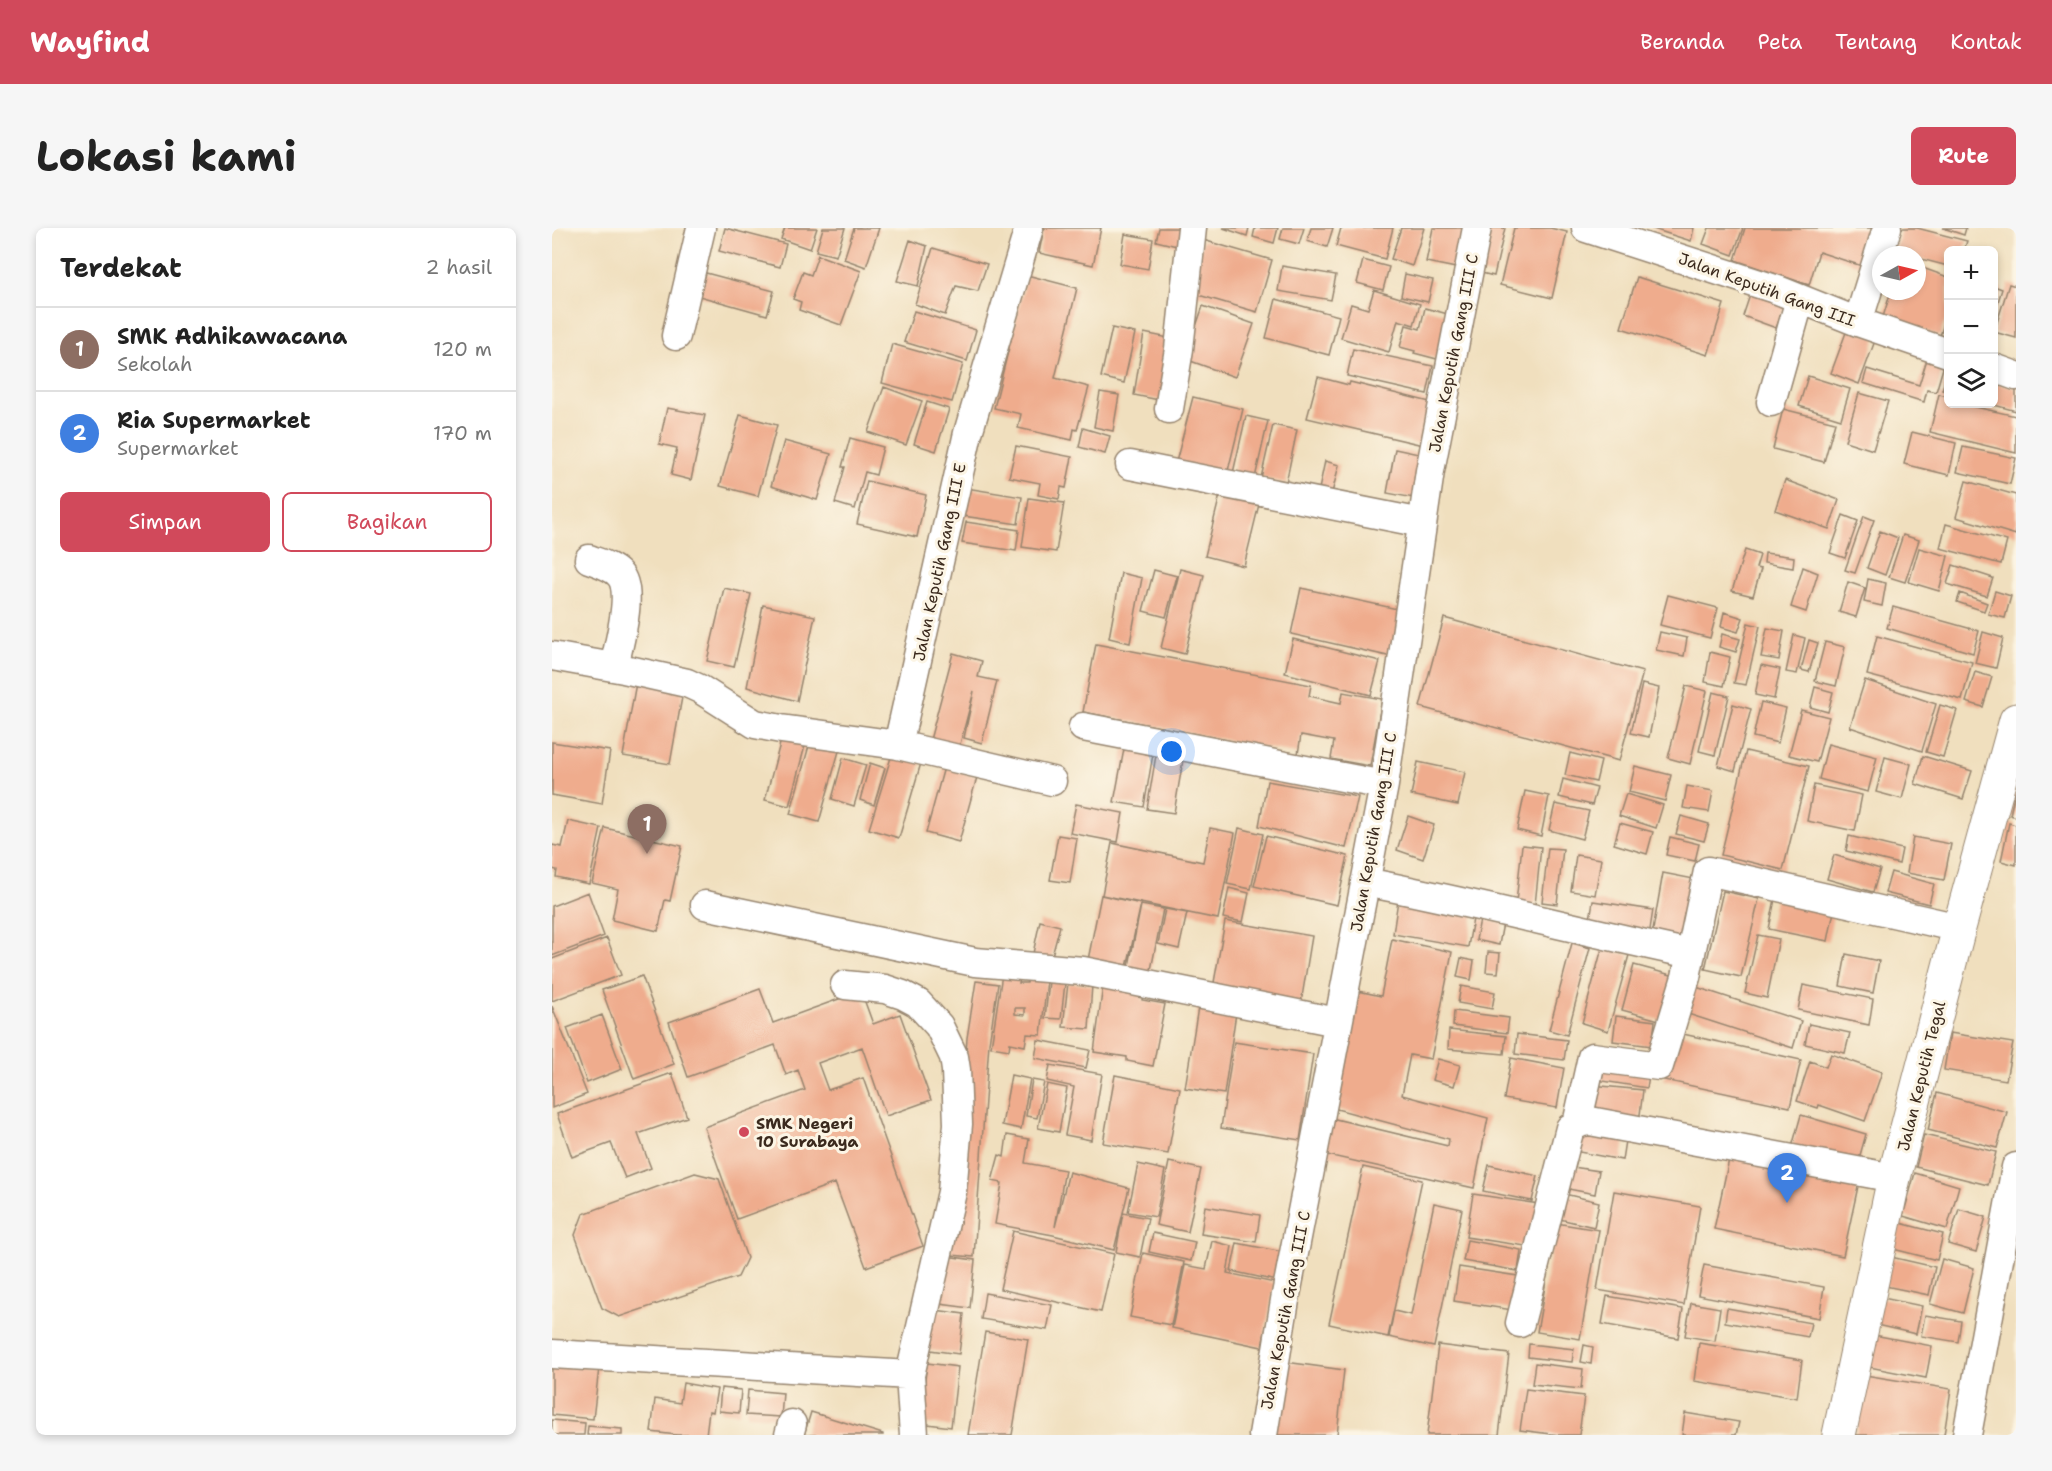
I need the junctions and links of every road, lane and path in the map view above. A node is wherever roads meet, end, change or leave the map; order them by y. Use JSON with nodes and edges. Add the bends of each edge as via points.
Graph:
{"nodes":[{"id":1,"x":701,"y":228,"type":"edge"},
{"id":2,"x":1029,"y":228,"type":"edge"},
{"id":3,"x":1192,"y":228,"type":"edge"},
{"id":4,"x":1477,"y":228,"type":"edge"},
{"id":5,"x":1586,"y":228,"type":"edge"},
{"id":6,"x":1887,"y":228,"type":"edge"},
{"id":7,"x":1631,"y":235,"type":"edge"},
{"id":8,"x":1800,"y":299,"type":"junction"},
{"id":9,"x":1858,"y":322,"type":"junction"},
{"id":10,"x":676,"y":336,"type":"dead end"},
{"id":11,"x":1944,"y":352,"type":"edge"},
{"id":12,"x":1998,"y":369,"type":"edge"},
{"id":13,"x":2016,"y":376,"type":"edge"},
{"id":14,"x":1771,"y":402,"type":"dead end"},
{"id":15,"x":1169,"y":410,"type":"dead end"},
{"id":16,"x":1130,"y":465,"type":"dead end"},
{"id":17,"x":1422,"y":523,"type":"junction"},
{"id":18,"x":589,"y":560,"type":"dead end"},
{"id":19,"x":552,"y":657,"type":"edge"},
{"id":20,"x":614,"y":668,"type":"junction"},
{"id":21,"x":2016,"y":720,"type":"edge"},
{"id":22,"x":1083,"y":728,"type":"dead end"},
{"id":23,"x":898,"y":745,"type":"junction"},
{"id":24,"x":1052,"y":781,"type":"dead end"},
{"id":25,"x":1384,"y":785,"type":"junction"},
{"id":26,"x":1365,"y":882,"type":"junction"},
{"id":27,"x":705,"y":905,"type":"dead end"},
{"id":28,"x":1959,"y":928,"type":"junction"},
{"id":29,"x":1691,"y":954,"type":"junction"},
{"id":30,"x":845,"y":985,"type":"dead end"},
{"id":31,"x":1337,"y":1022,"type":"junction"},
{"id":32,"x":1577,"y":1124,"type":"junction"},
{"id":33,"x":2016,"y":1167,"type":"edge"},
{"id":34,"x":1894,"y":1178,"type":"junction"},
{"id":35,"x":2009,"y":1244,"type":"edge"},
{"id":36,"x":1520,"y":1323,"type":"dead end"},
{"id":37,"x":552,"y":1354,"type":"edge"},
{"id":38,"x":910,"y":1375,"type":"junction"},
{"id":39,"x":914,"y":1435,"type":"edge"},
{"id":40,"x":1263,"y":1435,"type":"edge"},
{"id":41,"x":1839,"y":1435,"type":"edge"},
{"id":42,"x":1967,"y":1435,"type":"edge"}],
"edges":[{"from":1,"to":10,"type":"street"},
{"from":2,"to":23,"type":"street","name":"Jalan Keputih Gang III E","via":[[968,433]]},
{"from":3,"to":15,"type":"street"},
{"from":4,"to":17,"type":"street","name":"Jalan Keputih Gang III C"},
{"from":5,"to":7,"type":"street","name":"Jalan Keputih Gang III"},
{"from":6,"to":9,"type":"street"},
{"from":7,"to":8,"type":"street","name":"Jalan Keputih Gang III"},
{"from":8,"to":9,"type":"street","name":"Jalan Keputih Gang III"},
{"from":8,"to":14,"type":"street"},
{"from":9,"to":11,"type":"street","name":"Jalan Keputih Gang III"},
{"from":12,"to":13,"type":"street"},
{"from":16,"to":17,"type":"street"},
{"from":17,"to":25,"type":"street","name":"Jalan Keputih Gang III C"},
{"from":18,"to":20,"type":"street","via":[[607,566],[623,581],[626,598]]},
{"from":19,"to":20,"type":"street"},
{"from":20,"to":23,"type":"street","via":[[687,683],[755,724]]},
{"from":21,"to":28,"type":"main road","name":"Jalan Keputih Tegal"},
{"from":22,"to":25,"type":"street"},
{"from":23,"to":24,"type":"street"},
{"from":25,"to":26,"type":"street","name":"Jalan Keputih Gang III C"},
{"from":26,"to":29,"type":"street"},
{"from":26,"to":31,"type":"street","name":"Jalan Keputih Gang III C"},
{"from":27,"to":31,"type":"street","via":[[975,962],[1083,971]]},
{"from":28,"to":29,"type":"street","via":[[1708,871]]},
{"from":28,"to":34,"type":"main road","name":"Jalan Keputih Tegal"},
{"from":29,"to":32,"type":"street","via":[[1659,1066],[1592,1057]]},
{"from":30,"to":38,"type":"street","via":[[885,989],[918,1003],[939,1026],[956,1070],[958,1124],[952,1192]]},
{"from":31,"to":40,"type":"street","name":"Jalan Keputih Gang III C"},
{"from":32,"to":34,"type":"street","via":[[1590,1121]]},
{"from":32,"to":36,"type":"street","via":[[1570,1128]]},
{"from":33,"to":35,"type":"street"},
{"from":34,"to":41,"type":"main road","name":"Jalan Keputih Tegal"},
{"from":35,"to":42,"type":"street"},
{"from":37,"to":38,"type":"street"},
{"from":38,"to":39,"type":"street"}]}
